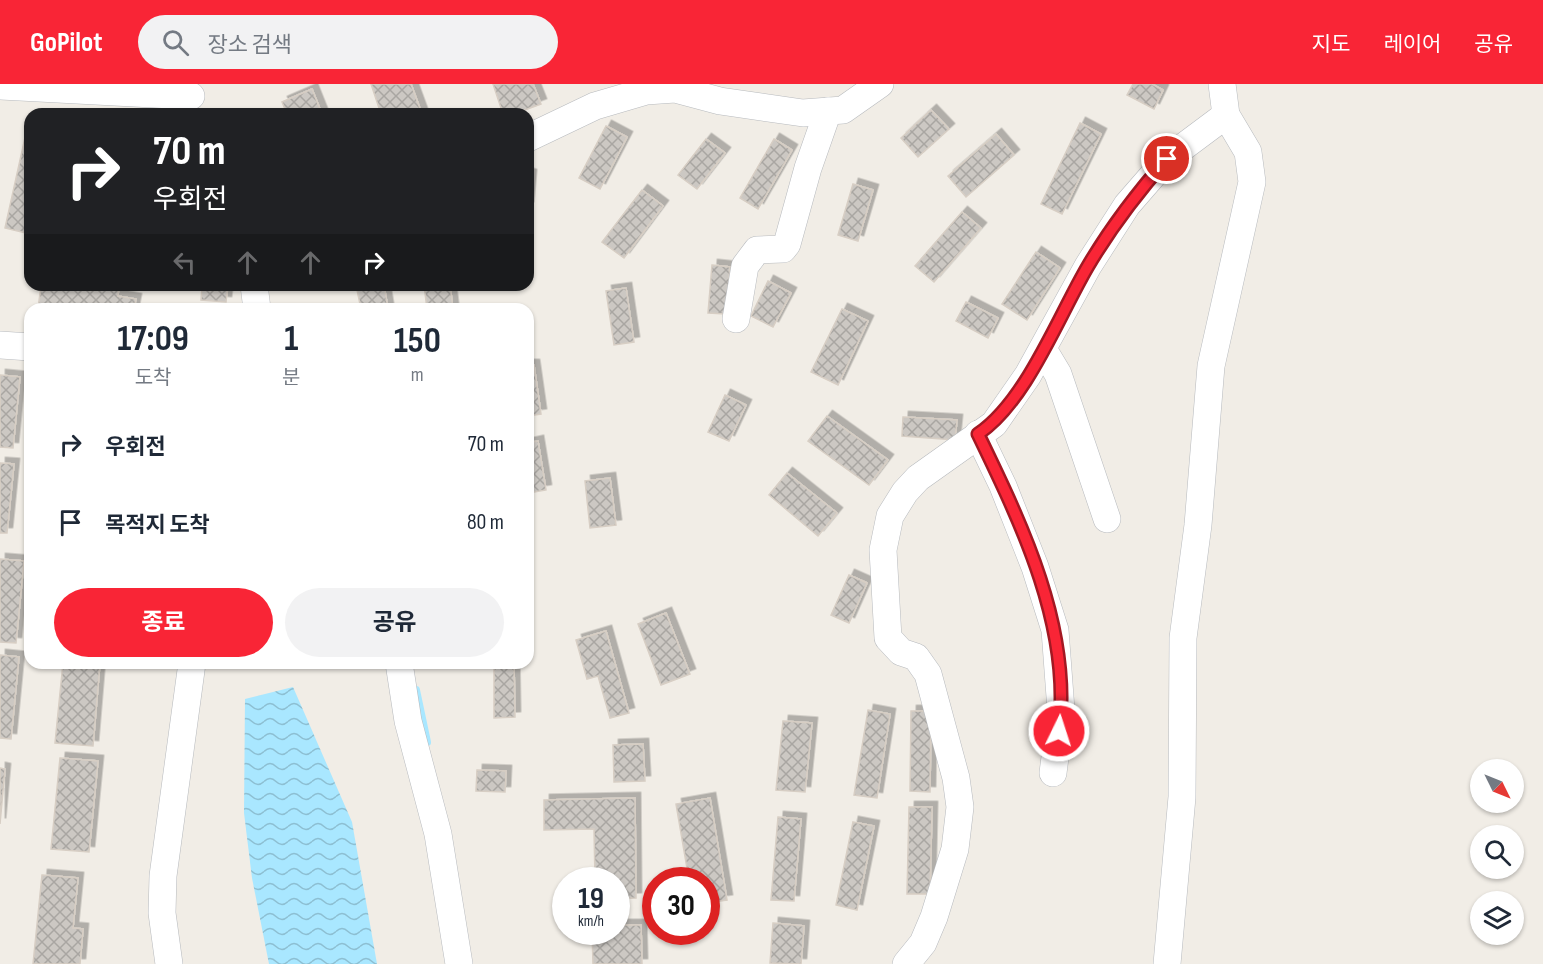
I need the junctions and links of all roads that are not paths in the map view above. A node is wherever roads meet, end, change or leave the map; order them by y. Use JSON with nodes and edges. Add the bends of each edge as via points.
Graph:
{"nodes":[{"id":1,"x":880,"y":84,"type":"edge"},
{"id":2,"x":1222,"y":84,"type":"edge"},
{"id":3,"x":0,"y":86,"type":"edge"},
{"id":4,"x":192,"y":98,"type":"edge"},
{"id":5,"x":828,"y":111,"type":"junction"},
{"id":6,"x":1226,"y":115,"type":"junction"},
{"id":7,"x":534,"y":135,"type":"edge"},
{"id":8,"x":736,"y":319,"type":"dead end"},
{"id":9,"x":0,"y":345,"type":"edge"},
{"id":10,"x":24,"y":347,"type":"edge"},
{"id":11,"x":1043,"y":349,"type":"junction"},
{"id":12,"x":978,"y":434,"type":"junction"},
{"id":13,"x":1107,"y":519,"type":"dead end"},
{"id":14,"x":191,"y":669,"type":"edge"},
{"id":15,"x":400,"y":669,"type":"edge"},
{"id":16,"x":1053,"y":772,"type":"dead end"},
{"id":17,"x":169,"y":964,"type":"edge"},
{"id":18,"x":459,"y":964,"type":"edge"},
{"id":19,"x":906,"y":964,"type":"edge"},
{"id":20,"x":1167,"y":964,"type":"edge"}],
"edges":[{"from":1,"to":5,"type":"street","via":[[843,110]]},
{"from":2,"to":6,"type":"street"},
{"from":3,"to":4,"type":"street"},
{"from":5,"to":7,"type":"street","via":[[803,113],[675,89],[646,90],[595,106]]},
{"from":5,"to":8,"type":"street","via":[[787,244],[783,249],[757,250],[748,258]]},
{"from":6,"to":11,"type":"street","via":[[1167,159],[1127,205]]},
{"from":6,"to":20,"type":"street","via":[[1248,152],[1252,182],[1211,366],[1198,525],[1183,638],[1182,797]]},
{"from":9,"to":10,"type":"street"},
{"from":11,"to":12,"type":"street","via":[[994,424]]},
{"from":11,"to":13,"type":"street","via":[[1058,374]]},
{"from":12,"to":16,"type":"street","via":[[1035,567],[1055,630],[1061,710]]},
{"from":12,"to":19,"type":"street","via":[[905,492],[890,516],[883,550],[888,638],[901,652],[916,657],[928,674],[960,807],[955,849],[934,917],[923,943]]},
{"from":14,"to":17,"type":"street","via":[[163,876],[162,913]]},
{"from":15,"to":18,"type":"street","via":[[408,721],[438,834]]}]}
